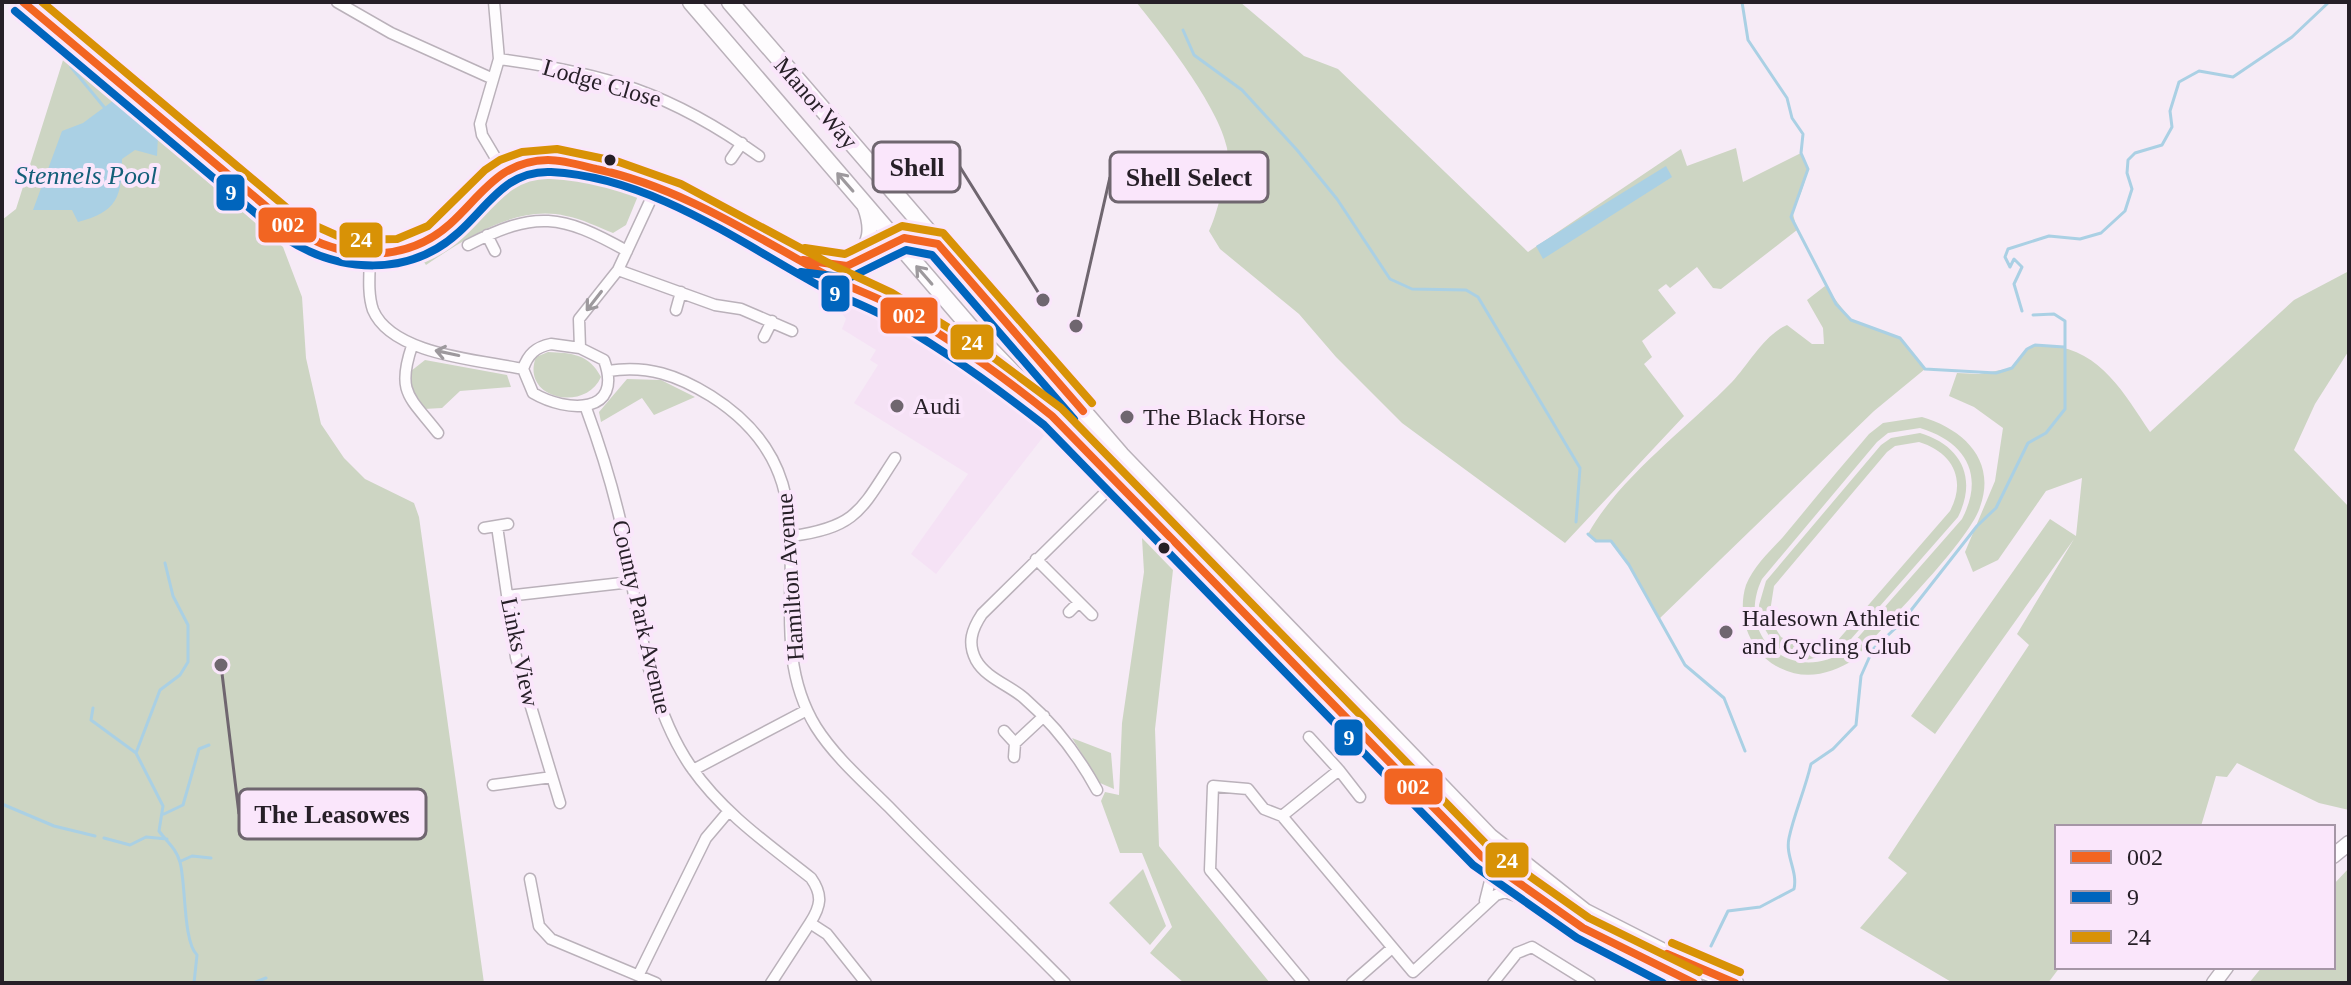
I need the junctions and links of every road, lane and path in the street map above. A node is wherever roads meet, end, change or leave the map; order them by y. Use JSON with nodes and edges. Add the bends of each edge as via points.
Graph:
{"nodes":[{"id":1,"x":23,"y":2,"type":"edge"},
{"id":2,"x":337,"y":2,"type":"edge"},
{"id":3,"x":494,"y":2,"type":"edge"},
{"id":4,"x":691,"y":2,"type":"edge"},
{"id":5,"x":730,"y":2,"type":"edge"},
{"id":6,"x":499,"y":59,"type":"junction"},
{"id":7,"x":491,"y":78,"type":"junction"},
{"id":8,"x":742,"y":143,"type":"junction"},
{"id":9,"x":759,"y":156,"type":"dead end"},
{"id":10,"x":731,"y":159,"type":"dead end"},
{"id":11,"x":504,"y":172,"type":"junction"},
{"id":12,"x":658,"y":184,"type":"junction"},
{"id":13,"x":864,"y":204,"type":"junction"},
{"id":14,"x":487,"y":235,"type":"junction"},
{"id":15,"x":895,"y":241,"type":"junction"},
{"id":16,"x":938,"y":244,"type":"junction"},
{"id":17,"x":468,"y":245,"type":"dead end"},
{"id":18,"x":495,"y":251,"type":"dead end"},
{"id":19,"x":627,"y":251,"type":"junction"},
{"id":20,"x":370,"y":254,"type":"junction"},
{"id":21,"x":803,"y":260,"type":"junction"},
{"id":22,"x":848,"y":266,"type":"junction"},
{"id":23,"x":618,"y":270,"type":"junction"},
{"id":24,"x":854,"y":289,"type":"junction"},
{"id":25,"x":681,"y":292,"type":"junction"},
{"id":26,"x":676,"y":310,"type":"dead end"},
{"id":27,"x":772,"y":321,"type":"junction"},
{"id":28,"x":792,"y":331,"type":"dead end"},
{"id":29,"x":764,"y":337,"type":"dead end"},
{"id":30,"x":412,"y":346,"type":"junction"},
{"id":31,"x":580,"y":348,"type":"junction"},
{"id":32,"x":523,"y":369,"type":"junction"},
{"id":33,"x":608,"y":371,"type":"junction"},
{"id":34,"x":586,"y":408,"type":"junction"},
{"id":35,"x":1052,"y":416,"type":"junction"},
{"id":36,"x":438,"y":433,"type":"dead end"},
{"id":37,"x":895,"y":458,"type":"dead end"},
{"id":38,"x":1116,"y":482,"type":"junction"},
{"id":39,"x":484,"y":528,"type":"dead end"},
{"id":40,"x":792,"y":536,"type":"junction"},
{"id":41,"x":1036,"y":559,"type":"junction"},
{"id":42,"x":631,"y":582,"type":"junction"},
{"id":43,"x":507,"y":596,"type":"junction"},
{"id":44,"x":1078,"y":603,"type":"junction"},
{"id":45,"x":1069,"y":612,"type":"dead end"},
{"id":46,"x":1092,"y":615,"type":"dead end"},
{"id":47,"x":807,"y":710,"type":"junction"},
{"id":48,"x":1044,"y":716,"type":"junction"},
{"id":49,"x":1004,"y":731,"type":"dead end"},
{"id":50,"x":1309,"y":737,"type":"dead end"},
{"id":51,"x":1015,"y":743,"type":"junction"},
{"id":52,"x":1014,"y":757,"type":"dead end"},
{"id":53,"x":693,"y":770,"type":"junction"},
{"id":54,"x":1339,"y":770,"type":"junction"},
{"id":55,"x":552,"y":777,"type":"junction"},
{"id":56,"x":493,"y":785,"type":"dead end"},
{"id":57,"x":1097,"y":790,"type":"dead end"},
{"id":58,"x":1360,"y":797,"type":"dead end"},
{"id":59,"x":560,"y":803,"type":"dead end"},
{"id":60,"x":728,"y":812,"type":"junction"},
{"id":61,"x":1282,"y":816,"type":"junction"},
{"id":62,"x":1482,"y":857,"type":"junction"},
{"id":63,"x":530,"y":879,"type":"dead end"},
{"id":64,"x":1485,"y":902,"type":"junction"},
{"id":65,"x":1544,"y":906,"type":"junction"},
{"id":66,"x":810,"y":923,"type":"junction"},
{"id":67,"x":1392,"y":948,"type":"junction"},
{"id":68,"x":639,"y":974,"type":"junction"},
{"id":69,"x":656,"y":983,"type":"edge"},
{"id":70,"x":771,"y":983,"type":"edge"},
{"id":71,"x":866,"y":983,"type":"edge"},
{"id":72,"x":1065,"y":983,"type":"edge"},
{"id":73,"x":1304,"y":983,"type":"edge"},
{"id":74,"x":1352,"y":983,"type":"edge"},
{"id":75,"x":1493,"y":983,"type":"edge"},
{"id":76,"x":1590,"y":983,"type":"edge"},
{"id":77,"x":1694,"y":983,"type":"edge"},
{"id":78,"x":1735,"y":983,"type":"edge"}],
"edges":[{"from":1,"to":20,"type":"main road","via":[[307,240],[335,251]]},
{"from":2,"to":7,"type":"street"},
{"from":3,"to":6,"type":"street"},
{"from":13,"to":4,"type":"highway","name":"Manor Way","one_way":true},
{"from":5,"to":16,"type":"highway","name":"Manor Way"},
{"from":6,"to":7,"type":"street"},
{"from":6,"to":8,"type":"street","name":"Lodge Close","via":[[560,67],[654,93]]},
{"from":7,"to":11,"type":"street","via":[[480,124]]},
{"from":8,"to":9,"type":"street","name":"Lodge Close"},
{"from":8,"to":10,"type":"street"},
{"from":11,"to":12,"type":"main road","via":[[552,160]]},
{"from":11,"to":20,"type":"main road","via":[[486,183],[434,237],[397,252]]},
{"from":12,"to":19,"type":"street"},
{"from":12,"to":21,"type":"main road"},
{"from":13,"to":15,"type":"highway","name":"Manor Way"},
{"from":13,"to":22,"type":"main road","via":[[871,235]]},
{"from":14,"to":17,"type":"street"},
{"from":14,"to":18,"type":"street"},
{"from":14,"to":19,"type":"street","via":[[510,224],[569,223]]},
{"from":15,"to":16,"type":"main road","via":[[914,238]]},
{"from":15,"to":22,"type":"main road"},
{"from":35,"to":15,"type":"highway","name":"Manor Way","one_way":true},
{"from":16,"to":78,"type":"highway","name":"Manor Way","via":[[1132,466],[1490,837],[1585,912]]},
{"from":19,"to":23,"type":"street"},
{"from":20,"to":30,"type":"street","via":[[374,311],[395,337]]},
{"from":21,"to":22,"type":"main road"},
{"from":21,"to":24,"type":"main road"},
{"from":22,"to":24,"type":"main road","via":[[846,278]]},
{"from":23,"to":25,"type":"street"},
{"from":23,"to":31,"type":"street","one_way":true,"via":[[579,319]]},
{"from":24,"to":35,"type":"main road","via":[[973,353]]},
{"from":25,"to":26,"type":"street"},
{"from":25,"to":27,"type":"street"},
{"from":27,"to":28,"type":"street"},
{"from":27,"to":29,"type":"street"},
{"from":32,"to":30,"type":"street","one_way":true},
{"from":30,"to":36,"type":"street","via":[[405,390]]},
{"from":31,"to":32,"type":"street","via":[[541,346],[528,356]]},
{"from":31,"to":33,"type":"street","via":[[604,360]]},
{"from":32,"to":34,"type":"street","via":[[533,393]]},
{"from":33,"to":34,"type":"street","via":[[603,396]]},
{"from":33,"to":40,"type":"street","name":"Hamilton Avenue","via":[[659,371],[686,381],[738,416],[783,481]]},
{"from":34,"to":42,"type":"street","name":"County Park Avenue","via":[[606,465]]},
{"from":35,"to":38,"type":"highway","name":"Manor Way"},
{"from":37,"to":40,"type":"street","via":[[857,515],[826,531]]},
{"from":38,"to":41,"type":"street"},
{"from":38,"to":62,"type":"highway","name":"Manor Way"},
{"from":39,"to":43,"type":"street","name":"Links View","via":[[502,525]]},
{"from":40,"to":47,"type":"street","name":"Hamilton Avenue","via":[[791,625]]},
{"from":41,"to":44,"type":"street"},
{"from":41,"to":48,"type":"street","via":[[982,614],[970,634],[974,658],[984,671]]},
{"from":42,"to":43,"type":"street"},
{"from":42,"to":53,"type":"street","name":"County Park Avenue","via":[[655,693],[669,732]]},
{"from":43,"to":55,"type":"street","name":"Links View","via":[[516,657]]},
{"from":44,"to":45,"type":"street"},
{"from":44,"to":46,"type":"street"},
{"from":47,"to":53,"type":"street"},
{"from":47,"to":72,"type":"street","name":"Hamilton Avenue","via":[[854,772]]},
{"from":48,"to":51,"type":"street"},
{"from":48,"to":57,"type":"street","via":[[1080,759]]},
{"from":49,"to":51,"type":"street"},
{"from":50,"to":54,"type":"street"},
{"from":51,"to":52,"type":"street"},
{"from":53,"to":60,"type":"street","name":"County Park Avenue"},
{"from":54,"to":58,"type":"street"},
{"from":54,"to":61,"type":"street"},
{"from":55,"to":56,"type":"street"},
{"from":55,"to":59,"type":"street","name":"Links View"},
{"from":60,"to":66,"type":"street","name":"County Park Avenue","via":[[811,878],[820,900]]},
{"from":60,"to":68,"type":"street","via":[[706,838]]},
{"from":61,"to":67,"type":"street"},
{"from":61,"to":73,"type":"street","via":[[1264,809],[1248,789],[1213,786],[1210,870]]},
{"from":62,"to":64,"type":"street","via":[[1491,877]]},
{"from":62,"to":65,"type":"highway","name":"Manor Way"},
{"from":63,"to":68,"type":"street","via":[[539,926],[551,939]]},
{"from":64,"to":65,"type":"street","via":[[1505,892]]},
{"from":64,"to":67,"type":"street","via":[[1413,972]]},
{"from":65,"to":77,"type":"highway","name":"Manor Way","via":[[1613,946]]},
{"from":66,"to":70,"type":"street"},
{"from":66,"to":71,"type":"street","via":[[827,934]]},
{"from":67,"to":74,"type":"street"},
{"from":68,"to":69,"type":"street"},
{"from":75,"to":76,"type":"street","via":[[1522,949],[1532,947]]}]}
